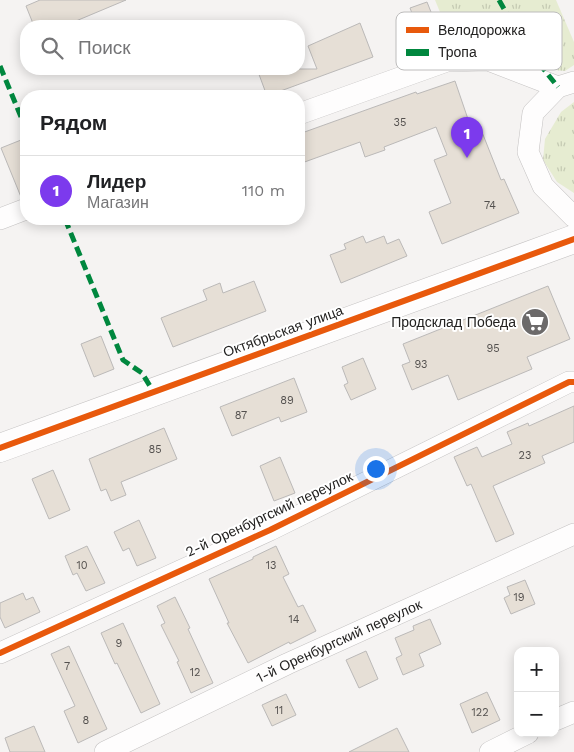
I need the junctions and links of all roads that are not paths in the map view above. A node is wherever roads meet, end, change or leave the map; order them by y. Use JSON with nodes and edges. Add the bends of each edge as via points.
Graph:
{"nodes":[{"id":1,"x":422,"y":70,"type":"edge"},
{"id":2,"x":519,"y":70,"type":"edge"},
{"id":3,"x":566,"y":85,"type":"edge"},
{"id":4,"x":305,"y":112,"type":"edge"},
{"id":5,"x":20,"y":211,"type":"edge"},
{"id":6,"x":574,"y":217,"type":"edge"},
{"id":7,"x":0,"y":219,"type":"edge"},
{"id":8,"x":574,"y":239,"type":"edge"},
{"id":9,"x":574,"y":382,"type":"edge"},
{"id":10,"x":0,"y":448,"type":"edge"},
{"id":11,"x":574,"y":534,"type":"edge"},
{"id":12,"x":0,"y":653,"type":"edge"},
{"id":13,"x":574,"y":712,"type":"edge"},
{"id":14,"x":559,"y":718,"type":"edge"},
{"id":15,"x":520,"y":737,"type":"edge"},
{"id":16,"x":105,"y":752,"type":"edge"},
{"id":17,"x":490,"y":752,"type":"edge"}],
"edges":[{"from":1,"to":4,"type":"street"},
{"from":2,"to":3,"type":"street"},
{"from":3,"to":6,"type":"street","via":[[533,113],[528,152],[543,186]]},
{"from":5,"to":7,"type":"street"},
{"from":8,"to":10,"type":"street","name":"Октябрьская улица"},
{"from":9,"to":12,"type":"street","name":"2-й Оренбургский переулок","via":[[568,382],[270,530]]},
{"from":11,"to":16,"type":"street","name":"1-й Оренбургский переулок","via":[[287,664]]},
{"from":13,"to":14,"type":"street"},
{"from":15,"to":17,"type":"street"}]}
